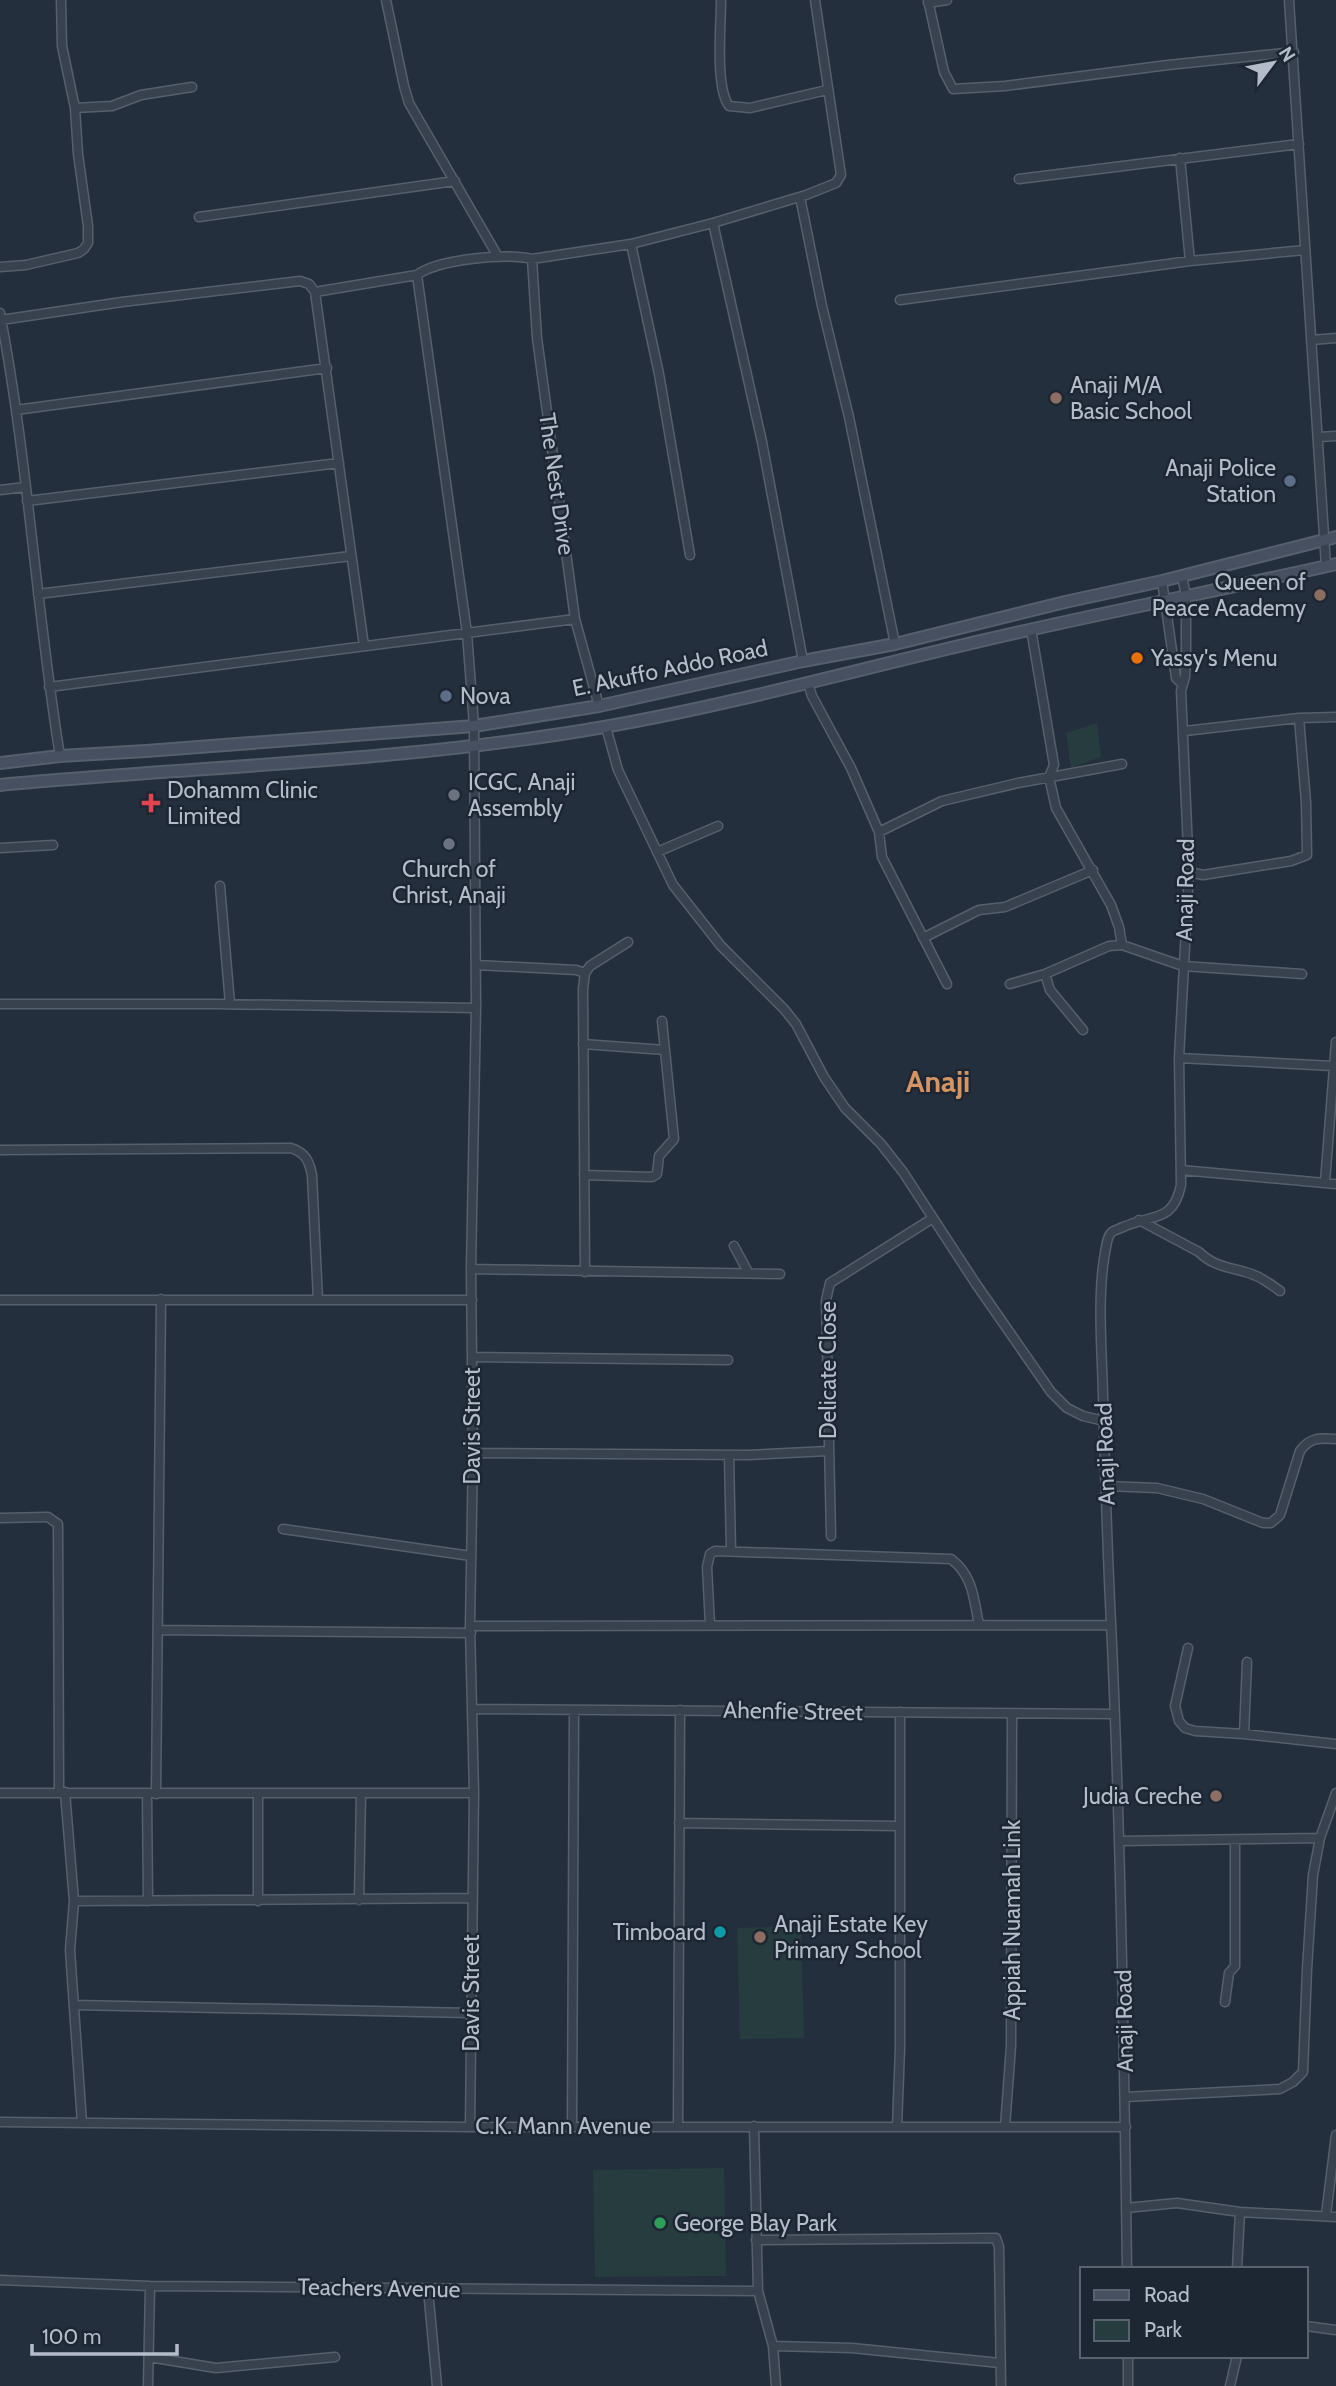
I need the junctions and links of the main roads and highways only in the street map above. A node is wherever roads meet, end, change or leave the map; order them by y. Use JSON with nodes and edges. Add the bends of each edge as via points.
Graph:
{"nodes":[{"id":1,"x":1336,"y":537,"type":"edge"},
{"id":2,"x":1331,"y":565,"type":"edge"},
{"id":3,"x":0,"y":763,"type":"edge"},
{"id":4,"x":0,"y":785,"type":"edge"}],
"edges":[{"from":1,"to":3,"type":"main road","name":"E. Akuffo Addo Road","via":[[895,644],[599,706],[474,726]]},
{"from":2,"to":4,"type":"main road","name":"E. Akuffo Addo Road","via":[[606,727],[474,746]]}]}
